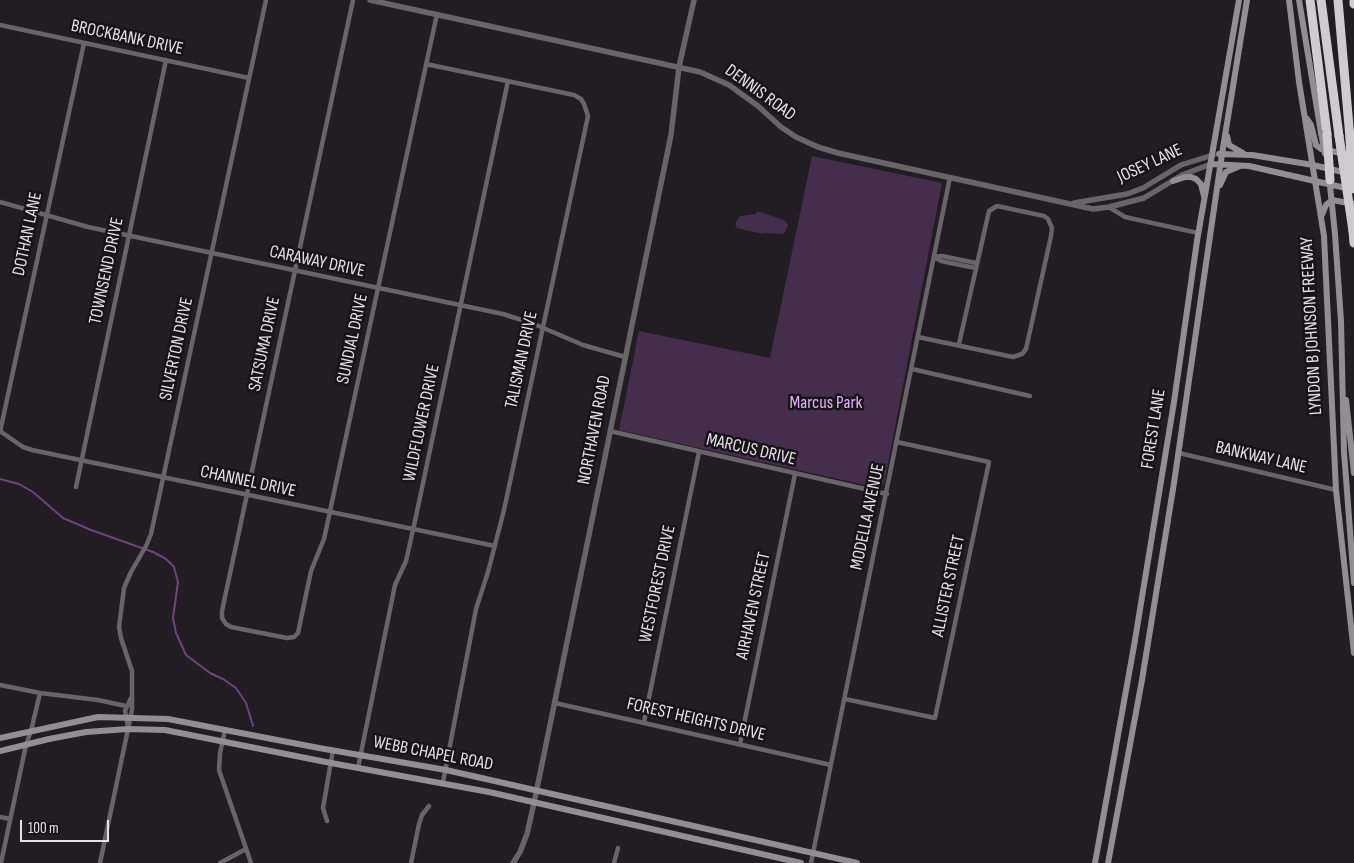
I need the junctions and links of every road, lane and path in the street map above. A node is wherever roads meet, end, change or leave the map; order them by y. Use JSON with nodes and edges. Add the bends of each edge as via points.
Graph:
{"nodes":[{"id":1,"x":266,"y":0,"type":"edge"},
{"id":2,"x":353,"y":0,"type":"edge"},
{"id":3,"x":370,"y":0,"type":"edge"},
{"id":4,"x":694,"y":0,"type":"edge"},
{"id":5,"x":1239,"y":0,"type":"edge"},
{"id":6,"x":1247,"y":0,"type":"edge"},
{"id":7,"x":1289,"y":0,"type":"edge"},
{"id":8,"x":1299,"y":0,"type":"edge"},
{"id":9,"x":1310,"y":0,"type":"edge"},
{"id":10,"x":1321,"y":0,"type":"edge"},
{"id":11,"x":1338,"y":0,"type":"edge"},
{"id":12,"x":437,"y":14,"type":"junction"},
{"id":13,"x":0,"y":25,"type":"edge"},
{"id":14,"x":84,"y":42,"type":"junction"},
{"id":15,"x":166,"y":60,"type":"junction"},
{"id":16,"x":426,"y":64,"type":"junction"},
{"id":17,"x":679,"y":67,"type":"junction"},
{"id":18,"x":249,"y":78,"type":"junction"},
{"id":19,"x":508,"y":81,"type":"junction"},
{"id":20,"x":1305,"y":115,"type":"junction"},
{"id":21,"x":1226,"y":132,"type":"junction"},
{"id":22,"x":1324,"y":134,"type":"junction"},
{"id":23,"x":1213,"y":154,"type":"junction"},
{"id":24,"x":1222,"y":154,"type":"junction"},
{"id":25,"x":1244,"y":154,"type":"junction"},
{"id":26,"x":1354,"y":156,"type":"edge"},
{"id":27,"x":1211,"y":164,"type":"junction"},
{"id":28,"x":1221,"y":164,"type":"junction"},
{"id":29,"x":1241,"y":165,"type":"junction"},
{"id":30,"x":1313,"y":165,"type":"junction"},
{"id":31,"x":1354,"y":174,"type":"edge"},
{"id":32,"x":950,"y":177,"type":"junction"},
{"id":33,"x":1330,"y":180,"type":"joint"},
{"id":34,"x":1172,"y":181,"type":"junction"},
{"id":35,"x":1315,"y":181,"type":"junction"},
{"id":36,"x":1354,"y":190,"type":"edge"},
{"id":37,"x":1136,"y":191,"type":"junction"},
{"id":38,"x":1216,"y":196,"type":"junction"},
{"id":39,"x":1140,"y":199,"type":"junction"},
{"id":40,"x":1204,"y":199,"type":"junction"},
{"id":41,"x":0,"y":202,"type":"edge"},
{"id":42,"x":1072,"y":204,"type":"junction"},
{"id":43,"x":1354,"y":204,"type":"edge"},
{"id":44,"x":1109,"y":208,"type":"junction"},
{"id":45,"x":46,"y":215,"type":"junction"},
{"id":46,"x":1321,"y":217,"type":"junction"},
{"id":47,"x":1353,"y":231,"type":"edge"},
{"id":48,"x":1198,"y":233,"type":"junction"},
{"id":49,"x":128,"y":236,"type":"junction"},
{"id":50,"x":1354,"y":243,"type":"edge"},
{"id":51,"x":211,"y":253,"type":"junction"},
{"id":52,"x":934,"y":257,"type":"junction"},
{"id":53,"x":1194,"y":262,"type":"junction"},
{"id":54,"x":1206,"y":264,"type":"junction"},
{"id":55,"x":976,"y":265,"type":"junction"},
{"id":56,"x":295,"y":271,"type":"junction"},
{"id":57,"x":378,"y":289,"type":"junction"},
{"id":58,"x":461,"y":305,"type":"junction"},
{"id":59,"x":543,"y":328,"type":"junction"},
{"id":60,"x":918,"y":336,"type":"junction"},
{"id":61,"x":959,"y":344,"type":"junction"},
{"id":62,"x":1181,"y":348,"type":"junction"},
{"id":63,"x":1194,"y":350,"type":"junction"},
{"id":64,"x":625,"y":357,"type":"junction"},
{"id":65,"x":912,"y":369,"type":"junction"},
{"id":66,"x":1342,"y":372,"type":"junction"},
{"id":67,"x":1030,"y":396,"type":"dead end"},
{"id":68,"x":610,"y":431,"type":"junction"},
{"id":69,"x":0,"y":432,"type":"edge"},
{"id":70,"x":897,"y":442,"type":"junction"},
{"id":71,"x":1166,"y":450,"type":"junction"},
{"id":72,"x":699,"y":452,"type":"junction"},
{"id":73,"x":1179,"y":453,"type":"junction"},
{"id":74,"x":81,"y":461,"type":"junction"},
{"id":75,"x":1354,"y":473,"type":"edge"},
{"id":76,"x":796,"y":474,"type":"junction"},
{"id":77,"x":164,"y":478,"type":"junction"},
{"id":78,"x":76,"y":487,"type":"dead end"},
{"id":79,"x":1336,"y":490,"type":"junction"},
{"id":80,"x":887,"y":494,"type":"junction"},
{"id":81,"x":246,"y":495,"type":"junction"},
{"id":82,"x":330,"y":512,"type":"junction"},
{"id":83,"x":413,"y":530,"type":"junction"},
{"id":84,"x":495,"y":546,"type":"junction"},
{"id":85,"x":1354,"y":583,"type":"edge"},
{"id":86,"x":1143,"y":590,"type":"junction"},
{"id":87,"x":1156,"y":593,"type":"junction"},
{"id":88,"x":294,"y":637,"type":"joint"},
{"id":89,"x":1354,"y":653,"type":"edge"},
{"id":90,"x":1129,"y":678,"type":"junction"},
{"id":91,"x":1142,"y":680,"type":"junction"},
{"id":92,"x":0,"y":684,"type":"edge"},
{"id":93,"x":40,"y":693,"type":"junction"},
{"id":94,"x":131,"y":698,"type":"junction"},
{"id":95,"x":844,"y":699,"type":"junction"},
{"id":96,"x":555,"y":703,"type":"junction"},
{"id":97,"x":126,"y":706,"type":"junction"},
{"id":98,"x":128,"y":716,"type":"junction"},
{"id":99,"x":644,"y":722,"type":"junction"},
{"id":100,"x":128,"y":729,"type":"junction"},
{"id":101,"x":225,"y":730,"type":"junction"},
{"id":102,"x":31,"y":731,"type":"junction"},
{"id":103,"x":0,"y":738,"type":"edge"},
{"id":104,"x":222,"y":741,"type":"junction"},
{"id":105,"x":740,"y":744,"type":"junction"},
{"id":106,"x":26,"y":745,"type":"junction"},
{"id":107,"x":1116,"y":747,"type":"junction"},
{"id":108,"x":1129,"y":749,"type":"junction"},
{"id":109,"x":333,"y":750,"type":"junction"},
{"id":110,"x":0,"y":752,"type":"edge"},
{"id":111,"x":360,"y":755,"type":"junction"},
{"id":112,"x":331,"y":763,"type":"junction"},
{"id":113,"x":831,"y":765,"type":"junction"},
{"id":114,"x":358,"y":768,"type":"junction"},
{"id":115,"x":446,"y":770,"type":"junction"},
{"id":116,"x":443,"y":782,"type":"junction"},
{"id":117,"x":536,"y":791,"type":"junction"},
{"id":118,"x":534,"y":803,"type":"junction"},
{"id":119,"x":428,"y":806,"type":"dead end"},
{"id":120,"x":0,"y":817,"type":"edge"},
{"id":121,"x":10,"y":819,"type":"junction"},
{"id":122,"x":327,"y":821,"type":"dead end"},
{"id":123,"x":618,"y":848,"type":"dead end"},
{"id":124,"x":246,"y":849,"type":"junction"},
{"id":125,"x":813,"y":853,"type":"junction"},
{"id":126,"x":0,"y":863,"type":"edge"},
{"id":127,"x":100,"y":863,"type":"edge"},
{"id":128,"x":220,"y":863,"type":"edge"},
{"id":129,"x":251,"y":863,"type":"edge"},
{"id":130,"x":411,"y":863,"type":"edge"},
{"id":131,"x":513,"y":863,"type":"edge"},
{"id":132,"x":614,"y":863,"type":"edge"},
{"id":133,"x":801,"y":863,"type":"edge"},
{"id":134,"x":811,"y":863,"type":"edge"},
{"id":135,"x":857,"y":863,"type":"edge"},
{"id":136,"x":1095,"y":863,"type":"edge"},
{"id":137,"x":1108,"y":863,"type":"edge"}],
"edges":[{"from":1,"to":18,"type":"street","name":"SILVERTON DRIVE"},
{"from":2,"to":56,"type":"street","name":"SATSUMA DRIVE"},
{"from":3,"to":12,"type":"street","name":"DENNIS ROAD"},
{"from":4,"to":17,"type":"street","name":"NORTHAVEN ROAD"},
{"from":5,"to":23,"type":"main road","name":"FOREST LANE"},
{"from":6,"to":21,"type":"main road","name":"FOREST LANE"},
{"from":7,"to":20,"type":"main road","name":"LYNDON B JOHNSON FREEWAY"},
{"from":8,"to":22,"type":"main road"},
{"from":9,"to":22,"type":"highway"},
{"from":10,"to":47,"type":"highway","bridge":true},
{"from":11,"to":47,"type":"highway","bridge":true,"via":[[1350,138]]},
{"from":12,"to":16,"type":"street","name":"SUNDIAL DRIVE"},
{"from":12,"to":17,"type":"street","name":"DENNIS ROAD"},
{"from":13,"to":14,"type":"street","name":"BROCKBANK DRIVE"},
{"from":14,"to":15,"type":"street","name":"BROCKBANK DRIVE"},
{"from":14,"to":45,"type":"street","name":"DOTHAN LANE"},
{"from":15,"to":18,"type":"street","name":"BROCKBANK DRIVE"},
{"from":15,"to":49,"type":"street","name":"TOWNSEND DRIVE"},
{"from":16,"to":19,"type":"street","name":"TALISMAN DRIVE"},
{"from":16,"to":57,"type":"street","name":"SUNDIAL DRIVE"},
{"from":17,"to":32,"type":"street","name":"DENNIS ROAD","via":[[729,84],[781,127],[818,147]]},
{"from":17,"to":64,"type":"street","name":"NORTHAVEN ROAD","via":[[671,135]]},
{"from":18,"to":51,"type":"street","name":"SILVERTON DRIVE"},
{"from":19,"to":58,"type":"street","name":"WILDFLOWER DRIVE"},
{"from":19,"to":59,"type":"street","name":"TALISMAN DRIVE","via":[[574,95],[581,99],[588,116]]},
{"from":20,"to":26,"type":"main road","via":[[1316,145]]},
{"from":20,"to":30,"type":"main road","name":"LYNDON B JOHNSON FREEWAY"},
{"from":21,"to":24,"type":"main road","name":"FOREST LANE"},
{"from":21,"to":25,"type":"main road","via":[[1230,145]]},
{"from":22,"to":33,"type":"highway","bridge":true},
{"from":23,"to":24,"type":"main road","name":"JOSEY LANE"},
{"from":23,"to":27,"type":"main road","name":"FOREST LANE"},
{"from":23,"to":37,"type":"street","name":"JOSEY LANE","via":[[1180,165]]},
{"from":24,"to":25,"type":"main road","name":"JOSEY LANE"},
{"from":24,"to":28,"type":"main road","name":"FOREST LANE"},
{"from":25,"to":30,"type":"main road","name":"JOSEY LANE"},
{"from":27,"to":28,"type":"main road","name":"JOSEY LANE"},
{"from":27,"to":34,"type":"street","name":"JOSEY LANE"},
{"from":27,"to":40,"type":"main road","name":"FOREST LANE"},
{"from":28,"to":29,"type":"main road","name":"JOSEY LANE"},
{"from":28,"to":38,"type":"main road","name":"FOREST LANE"},
{"from":29,"to":35,"type":"main road","name":"JOSEY LANE"},
{"from":29,"to":38,"type":"main road","via":[[1226,172]]},
{"from":30,"to":31,"type":"main road","name":"JOSEY LANE"},
{"from":30,"to":35,"type":"main road","name":"LYNDON B JOHNSON FREEWAY"},
{"from":32,"to":42,"type":"street","name":"DENNIS ROAD"},
{"from":32,"to":52,"type":"street","name":"MODELLA AVENUE"},
{"from":33,"to":66,"type":"main road","bridge":true,"via":[[1339,280]]},
{"from":34,"to":39,"type":"street","name":"JOSEY LANE"},
{"from":34,"to":40,"type":"main road","via":[[1185,177],[1196,179],[1201,184]]},
{"from":35,"to":36,"type":"main road","name":"JOSEY LANE"},
{"from":35,"to":46,"type":"main road","name":"LYNDON B JOHNSON FREEWAY"},
{"from":37,"to":39,"type":"street"},
{"from":37,"to":42,"type":"street","name":"JOSEY LANE"},
{"from":38,"to":54,"type":"main road","name":"FOREST LANE"},
{"from":39,"to":44,"type":"street","name":"JOSEY LANE"},
{"from":40,"to":48,"type":"main road","name":"FOREST LANE"},
{"from":41,"to":45,"type":"street","name":"CARAWAY DRIVE"},
{"from":42,"to":44,"type":"street","name":"JOSEY LANE"},
{"from":43,"to":46,"type":"main road","via":[[1332,200]]},
{"from":44,"to":48,"type":"street","via":[[1125,217]]},
{"from":45,"to":49,"type":"street","name":"CARAWAY DRIVE"},
{"from":45,"to":69,"type":"street","name":"DOTHAN LANE"},
{"from":46,"to":79,"type":"main road","name":"LYNDON B JOHNSON FREEWAY","via":[[1328,297]]},
{"from":47,"to":50,"type":"highway"},
{"from":48,"to":53,"type":"main road","name":"FOREST LANE"},
{"from":49,"to":51,"type":"street","name":"CARAWAY DRIVE"},
{"from":49,"to":74,"type":"street","name":"TOWNSEND DRIVE"},
{"from":51,"to":56,"type":"street","name":"CARAWAY DRIVE"},
{"from":51,"to":77,"type":"street","name":"SILVERTON DRIVE"},
{"from":52,"to":55,"type":"street"},
{"from":52,"to":60,"type":"street","name":"MODELLA AVENUE"},
{"from":53,"to":54,"type":"main road"},
{"from":53,"to":62,"type":"main road","name":"FOREST LANE"},
{"from":54,"to":63,"type":"main road","name":"FOREST LANE"},
{"from":55,"to":61,"type":"street"},
{"from":55,"to":61,"type":"street","via":[[988,211],[997,206],[1044,216],[1051,223],[1051,236],[1027,345],[1022,354],[1013,357]]},
{"from":56,"to":57,"type":"street","name":"CARAWAY DRIVE"},
{"from":56,"to":81,"type":"street","name":"SATSUMA DRIVE"},
{"from":57,"to":58,"type":"street","name":"CARAWAY DRIVE"},
{"from":57,"to":82,"type":"street","name":"SUNDIAL DRIVE"},
{"from":58,"to":59,"type":"street","name":"CARAWAY DRIVE","via":[[511,316]]},
{"from":58,"to":83,"type":"street","name":"WILDFLOWER DRIVE"},
{"from":59,"to":64,"type":"street","name":"CARAWAY DRIVE","via":[[583,345]]},
{"from":59,"to":84,"type":"street","name":"TALISMAN DRIVE"},
{"from":60,"to":61,"type":"street"},
{"from":60,"to":65,"type":"street","name":"MODELLA AVENUE"},
{"from":62,"to":63,"type":"main road"},
{"from":62,"to":71,"type":"main road","name":"FOREST LANE"},
{"from":63,"to":73,"type":"main road","name":"FOREST LANE"},
{"from":64,"to":68,"type":"street","name":"NORTHAVEN ROAD"},
{"from":65,"to":67,"type":"street"},
{"from":65,"to":70,"type":"street","name":"MODELLA AVENUE"},
{"from":66,"to":75,"type":"main road"},
{"from":66,"to":85,"type":"main road","via":[[1344,452]]},
{"from":68,"to":72,"type":"street","name":"MARCUS DRIVE"},
{"from":68,"to":96,"type":"street","name":"NORTHAVEN ROAD"},
{"from":69,"to":74,"type":"street","name":"CHANNEL DRIVE","via":[[23,447]]},
{"from":70,"to":80,"type":"street","name":"MODELLA AVENUE"},
{"from":70,"to":95,"type":"street","name":"ALLISTER STREET","via":[[989,462],[935,718]]},
{"from":71,"to":73,"type":"main road"},
{"from":71,"to":86,"type":"main road","name":"FOREST LANE"},
{"from":72,"to":76,"type":"street","name":"MARCUS DRIVE"},
{"from":72,"to":99,"type":"street","name":"WESTFOREST DRIVE"},
{"from":73,"to":79,"type":"street","name":"BANKWAY LANE"},
{"from":73,"to":87,"type":"main road","name":"FOREST LANE"},
{"from":74,"to":77,"type":"street","name":"CHANNEL DRIVE"},
{"from":74,"to":78,"type":"street","name":"TOWNSEND DRIVE"},
{"from":76,"to":80,"type":"street","name":"MARCUS DRIVE"},
{"from":76,"to":105,"type":"street","name":"AIRHAVEN STREET"},
{"from":77,"to":81,"type":"street","name":"CHANNEL DRIVE"},
{"from":77,"to":94,"type":"street","name":"SILVERTON DRIVE","via":[[152,534],[127,580],[119,619],[120,638],[132,671]]},
{"from":79,"to":89,"type":"main road","name":"LYNDON B JOHNSON FREEWAY"},
{"from":80,"to":95,"type":"street","name":"MODELLA AVENUE"},
{"from":81,"to":82,"type":"street","name":"CHANNEL DRIVE"},
{"from":81,"to":88,"type":"street","name":"SATSUMA DRIVE","via":[[222,618],[231,627]]},
{"from":82,"to":83,"type":"street","name":"CHANNEL DRIVE"},
{"from":82,"to":88,"type":"street","name":"SUNDIAL DRIVE","via":[[311,572],[300,628]]},
{"from":83,"to":84,"type":"street","name":"CHANNEL DRIVE"},
{"from":83,"to":111,"type":"street","name":"WILDFLOWER DRIVE","via":[[406,561],[395,585]]},
{"from":84,"to":115,"type":"street","name":"TALISMAN DRIVE","via":[[476,609]]},
{"from":86,"to":87,"type":"main road"},
{"from":86,"to":90,"type":"main road","name":"FOREST LANE"},
{"from":87,"to":91,"type":"main road","name":"FOREST LANE"},
{"from":90,"to":91,"type":"main road"},
{"from":90,"to":107,"type":"main road","name":"FOREST LANE"},
{"from":91,"to":108,"type":"main road","name":"FOREST LANE"},
{"from":92,"to":93,"type":"street"},
{"from":93,"to":97,"type":"street"},
{"from":93,"to":102,"type":"street"},
{"from":94,"to":97,"type":"street","name":"SILVERTON DRIVE"},
{"from":94,"to":98,"type":"street","name":"SILVERTON DRIVE"},
{"from":95,"to":113,"type":"street","name":"MODELLA AVENUE"},
{"from":96,"to":99,"type":"street","name":"FOREST HEIGHTS DRIVE"},
{"from":96,"to":117,"type":"street","name":"NORTHAVEN ROAD"},
{"from":97,"to":98,"type":"street","name":"SILVERTON DRIVE"},
{"from":98,"to":100,"type":"street","name":"SILVERTON DRIVE"},
{"from":98,"to":101,"type":"main road","name":"WEBB CHAPEL ROAD","via":[[168,719]]},
{"from":98,"to":102,"type":"main road","name":"WEBB CHAPEL ROAD","via":[[98,717]]},
{"from":99,"to":105,"type":"street","name":"FOREST HEIGHTS DRIVE"},
{"from":100,"to":104,"type":"main road","name":"WEBB CHAPEL ROAD","via":[[164,730]]},
{"from":100,"to":106,"type":"main road","name":"WEBB CHAPEL ROAD","via":[[86,732]]},
{"from":100,"to":127,"type":"street","name":"SILVERTON DRIVE"},
{"from":101,"to":104,"type":"street"},
{"from":101,"to":109,"type":"main road","name":"WEBB CHAPEL ROAD"},
{"from":102,"to":103,"type":"main road","name":"WEBB CHAPEL ROAD"},
{"from":102,"to":106,"type":"street"},
{"from":104,"to":112,"type":"main road","name":"WEBB CHAPEL ROAD"},
{"from":104,"to":124,"type":"street","via":[[219,770]]},
{"from":105,"to":113,"type":"street","name":"FOREST HEIGHTS DRIVE"},
{"from":106,"to":110,"type":"main road","name":"WEBB CHAPEL ROAD"},
{"from":106,"to":121,"type":"street"},
{"from":107,"to":108,"type":"main road"},
{"from":107,"to":136,"type":"main road","name":"FOREST LANE"},
{"from":108,"to":137,"type":"main road","name":"FOREST LANE"},
{"from":109,"to":111,"type":"main road","name":"WEBB CHAPEL ROAD"},
{"from":109,"to":112,"type":"street"},
{"from":111,"to":114,"type":"street","name":"WILDFLOWER DRIVE"},
{"from":111,"to":115,"type":"main road","name":"WEBB CHAPEL ROAD"},
{"from":112,"to":114,"type":"main road","name":"WEBB CHAPEL ROAD"},
{"from":112,"to":122,"type":"street","via":[[323,808]]},
{"from":113,"to":125,"type":"street","name":"MODELLA AVENUE"},
{"from":114,"to":116,"type":"main road","name":"WEBB CHAPEL ROAD"},
{"from":115,"to":116,"type":"street","name":"TALISMAN DRIVE"},
{"from":115,"to":117,"type":"main road","name":"WEBB CHAPEL ROAD"},
{"from":116,"to":118,"type":"main road","name":"WEBB CHAPEL ROAD"},
{"from":117,"to":118,"type":"street","name":"NORTHAVEN ROAD"},
{"from":117,"to":125,"type":"main road","name":"WEBB CHAPEL ROAD"},
{"from":118,"to":131,"type":"street","name":"NORTHAVEN ROAD","via":[[527,834]]},
{"from":118,"to":133,"type":"main road","name":"WEBB CHAPEL ROAD"},
{"from":119,"to":130,"type":"street","via":[[419,824]]},
{"from":120,"to":121,"type":"street"},
{"from":121,"to":126,"type":"street"},
{"from":123,"to":132,"type":"street"},
{"from":124,"to":128,"type":"street"},
{"from":124,"to":129,"type":"street"},
{"from":125,"to":134,"type":"street","name":"MODELLA AVENUE"},
{"from":125,"to":135,"type":"main road","name":"WEBB CHAPEL ROAD"}]}
